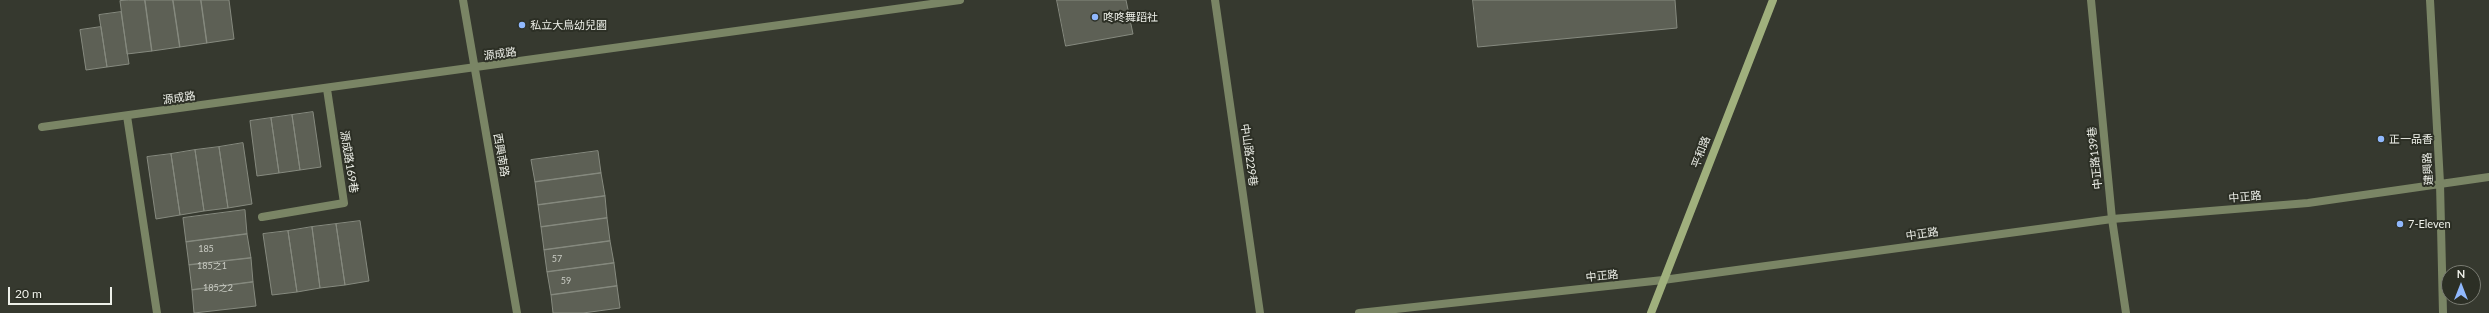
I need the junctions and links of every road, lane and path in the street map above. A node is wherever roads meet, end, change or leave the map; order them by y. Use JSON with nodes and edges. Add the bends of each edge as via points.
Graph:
{"nodes":[{"id":1,"x":463,"y":0,"type":"edge"},
{"id":2,"x":960,"y":0,"type":"edge"},
{"id":3,"x":1215,"y":0,"type":"edge"},
{"id":4,"x":1773,"y":0,"type":"edge"},
{"id":5,"x":2091,"y":0,"type":"edge"},
{"id":6,"x":2430,"y":0,"type":"edge"},
{"id":7,"x":475,"y":68,"type":"junction"},
{"id":8,"x":327,"y":89,"type":"junction"},
{"id":9,"x":127,"y":116,"type":"junction"},
{"id":10,"x":42,"y":127,"type":"dead end"},
{"id":11,"x":2489,"y":177,"type":"edge"},
{"id":12,"x":2440,"y":183,"type":"junction"},
{"id":13,"x":262,"y":216,"type":"dead end"},
{"id":14,"x":2112,"y":219,"type":"junction"},
{"id":15,"x":1663,"y":280,"type":"junction"},
{"id":16,"x":157,"y":313,"type":"edge"},
{"id":17,"x":517,"y":313,"type":"edge"},
{"id":18,"x":1260,"y":313,"type":"edge"},
{"id":19,"x":1359,"y":313,"type":"edge"},
{"id":20,"x":1650,"y":313,"type":"edge"},
{"id":21,"x":2126,"y":313,"type":"edge"},
{"id":22,"x":2443,"y":313,"type":"edge"}],
"edges":[{"from":1,"to":7,"type":"street","name":"西興南路"},
{"from":2,"to":7,"type":"street","name":"源成路"},
{"from":3,"to":18,"type":"street","name":"中山路229巷"},
{"from":4,"to":15,"type":"main road","name":"平和路"},
{"from":5,"to":14,"type":"street","name":"中正路139巷"},
{"from":6,"to":12,"type":"street","name":"建興路"},
{"from":7,"to":8,"type":"street","name":"源成路"},
{"from":7,"to":17,"type":"street","name":"西興南路"},
{"from":8,"to":9,"type":"street","name":"源成路"},
{"from":8,"to":13,"type":"street","name":"源成路169巷","via":[[344,203]]},
{"from":9,"to":10,"type":"street","name":"源成路"},
{"from":9,"to":16,"type":"street"},
{"from":11,"to":12,"type":"street","name":"中正路"},
{"from":12,"to":14,"type":"street","name":"中正路","via":[[2308,203]]},
{"from":12,"to":22,"type":"street","name":"建興路"},
{"from":14,"to":15,"type":"street","name":"中正路"},
{"from":14,"to":21,"type":"street","name":"中正路139巷"},
{"from":15,"to":19,"type":"street","name":"中正路"},
{"from":15,"to":20,"type":"main road","name":"平和路"}]}
